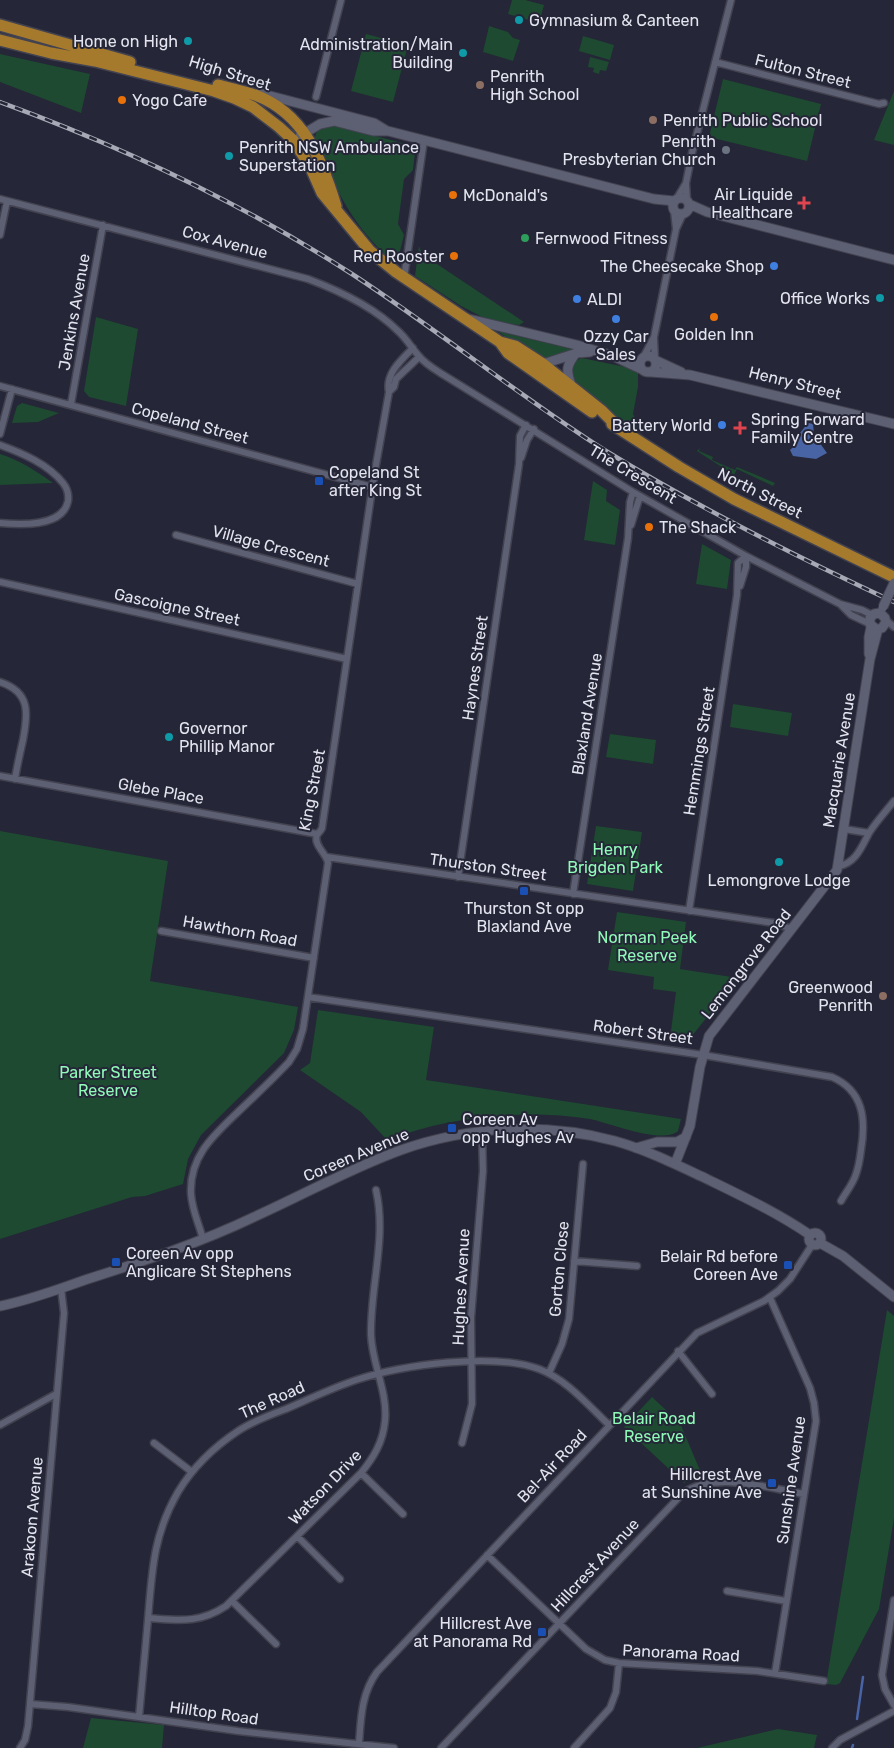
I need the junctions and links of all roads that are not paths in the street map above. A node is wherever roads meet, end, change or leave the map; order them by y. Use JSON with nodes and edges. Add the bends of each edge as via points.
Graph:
{"nodes":[{"id":1,"x":341,"y":0,"type":"edge"},
{"id":2,"x":731,"y":0,"type":"edge"},
{"id":3,"x":0,"y":25,"type":"edge"},
{"id":4,"x":0,"y":40,"type":"edge"},
{"id":5,"x":715,"y":62,"type":"junction"},
{"id":6,"x":236,"y":90,"type":"junction"},
{"id":7,"x":316,"y":97,"type":"dead end"},
{"id":8,"x":884,"y":102,"type":"dead end"},
{"id":9,"x":302,"y":129,"type":"junction"},
{"id":10,"x":388,"y":132,"type":"junction"},
{"id":11,"x":293,"y":140,"type":"junction"},
{"id":12,"x":424,"y":140,"type":"junction"},
{"id":13,"x":686,"y":183,"type":"junction"},
{"id":14,"x":3,"y":200,"type":"edge"},
{"id":15,"x":680,"y":206,"type":"junction"},
{"id":16,"x":338,"y":212,"type":"junction"},
{"id":17,"x":103,"y":225,"type":"junction"},
{"id":18,"x":0,"y":235,"type":"edge"},
{"id":19,"x":894,"y":260,"type":"edge"},
{"id":20,"x":404,"y":278,"type":"junction"},
{"id":21,"x":464,"y":318,"type":"junction"},
{"id":22,"x":654,"y":337,"type":"junction"},
{"id":23,"x":500,"y":342,"type":"junction"},
{"id":24,"x":413,"y":348,"type":"junction"},
{"id":25,"x":576,"y":353,"type":"junction"},
{"id":26,"x":598,"y":353,"type":"junction"},
{"id":27,"x":613,"y":356,"type":"junction"},
{"id":28,"x":419,"y":357,"type":"junction"},
{"id":29,"x":643,"y":358,"type":"junction"},
{"id":30,"x":519,"y":360,"type":"junction"},
{"id":31,"x":655,"y":360,"type":"junction"},
{"id":32,"x":543,"y":364,"type":"junction"},
{"id":33,"x":641,"y":369,"type":"junction"},
{"id":34,"x":651,"y":372,"type":"junction"},
{"id":35,"x":688,"y":375,"type":"junction"},
{"id":36,"x":571,"y":385,"type":"junction"},
{"id":37,"x":0,"y":386,"type":"edge"},
{"id":38,"x":12,"y":389,"type":"junction"},
{"id":39,"x":389,"y":392,"type":"junction"},
{"id":40,"x":71,"y":404,"type":"junction"},
{"id":41,"x":894,"y":424,"type":"edge"},
{"id":42,"x":526,"y":425,"type":"junction"},
{"id":43,"x":617,"y":426,"type":"junction"},
{"id":44,"x":534,"y":430,"type":"junction"},
{"id":45,"x":0,"y":434,"type":"edge"},
{"id":46,"x":0,"y":445,"type":"edge"},
{"id":47,"x":519,"y":464,"type":"junction"},
{"id":48,"x":372,"y":486,"type":"junction"},
{"id":49,"x":633,"y":492,"type":"junction"},
{"id":50,"x":640,"y":496,"type":"junction"},
{"id":51,"x":0,"y":523,"type":"edge"},
{"id":52,"x":176,"y":535,"type":"dead end"},
{"id":53,"x":628,"y":538,"type":"junction"},
{"id":54,"x":746,"y":556,"type":"junction"},
{"id":55,"x":894,"y":577,"type":"edge"},
{"id":56,"x":0,"y":582,"type":"edge"},
{"id":57,"x":894,"y":583,"type":"edge"},
{"id":58,"x":358,"y":584,"type":"junction"},
{"id":59,"x":877,"y":619,"type":"junction"},
{"id":60,"x":894,"y":627,"type":"edge"},
{"id":61,"x":348,"y":659,"type":"junction"},
{"id":62,"x":0,"y":682,"type":"edge"},
{"id":63,"x":0,"y":776,"type":"edge"},
{"id":64,"x":15,"y":779,"type":"junction"},
{"id":65,"x":894,"y":801,"type":"edge"},
{"id":66,"x":844,"y":829,"type":"junction"},
{"id":67,"x":869,"y":833,"type":"junction"},
{"id":68,"x":318,"y":834,"type":"junction"},
{"id":69,"x":327,"y":857,"type":"junction"},
{"id":70,"x":839,"y":866,"type":"junction"},
{"id":71,"x":458,"y":877,"type":"junction"},
{"id":72,"x":573,"y":894,"type":"junction"},
{"id":73,"x":689,"y":911,"type":"junction"},
{"id":74,"x":792,"y":930,"type":"junction"},
{"id":75,"x":160,"y":931,"type":"dead end"},
{"id":76,"x":314,"y":958,"type":"junction"},
{"id":77,"x":308,"y":997,"type":"junction"},
{"id":78,"x":703,"y":1055,"type":"junction"},
{"id":79,"x":482,"y":1131,"type":"junction"},
{"id":80,"x":686,"y":1137,"type":"junction"},
{"id":81,"x":636,"y":1148,"type":"junction"},
{"id":82,"x":582,"y":1164,"type":"dead end"},
{"id":83,"x":675,"y":1164,"type":"junction"},
{"id":84,"x":376,"y":1190,"type":"dead end"},
{"id":85,"x":841,"y":1201,"type":"dead end"},
{"id":86,"x":204,"y":1239,"type":"junction"},
{"id":87,"x":814,"y":1241,"type":"junction"},
{"id":88,"x":574,"y":1261,"type":"junction"},
{"id":89,"x":637,"y":1266,"type":"dead end"},
{"id":90,"x":61,"y":1288,"type":"junction"},
{"id":91,"x":894,"y":1297,"type":"edge"},
{"id":92,"x":770,"y":1298,"type":"junction"},
{"id":93,"x":0,"y":1306,"type":"edge"},
{"id":94,"x":678,"y":1352,"type":"junction"},
{"id":95,"x":471,"y":1362,"type":"junction"},
{"id":96,"x":548,"y":1373,"type":"junction"},
{"id":97,"x":379,"y":1374,"type":"junction"},
{"id":98,"x":56,"y":1394,"type":"junction"},
{"id":99,"x":712,"y":1394,"type":"dead end"},
{"id":100,"x":0,"y":1425,"type":"edge"},
{"id":101,"x":609,"y":1425,"type":"junction"},
{"id":102,"x":154,"y":1443,"type":"dead end"},
{"id":103,"x":462,"y":1443,"type":"dead end"},
{"id":104,"x":192,"y":1472,"type":"junction"},
{"id":105,"x":361,"y":1473,"type":"junction"},
{"id":106,"x":804,"y":1494,"type":"junction"},
{"id":107,"x":403,"y":1514,"type":"dead end"},
{"id":108,"x":297,"y":1536,"type":"junction"},
{"id":109,"x":487,"y":1555,"type":"junction"},
{"id":110,"x":340,"y":1579,"type":"dead end"},
{"id":111,"x":727,"y":1591,"type":"dead end"},
{"id":112,"x":232,"y":1600,"type":"junction"},
{"id":113,"x":786,"y":1600,"type":"junction"},
{"id":114,"x":894,"y":1600,"type":"edge"},
{"id":115,"x":148,"y":1618,"type":"junction"},
{"id":116,"x":559,"y":1623,"type":"junction"},
{"id":117,"x":276,"y":1644,"type":"dead end"},
{"id":118,"x":619,"y":1663,"type":"junction"},
{"id":119,"x":775,"y":1673,"type":"junction"},
{"id":120,"x":824,"y":1681,"type":"dead end"},
{"id":121,"x":30,"y":1704,"type":"junction"},
{"id":122,"x":894,"y":1705,"type":"edge"},
{"id":123,"x":894,"y":1711,"type":"edge"},
{"id":124,"x":139,"y":1717,"type":"junction"},
{"id":125,"x":359,"y":1744,"type":"junction"},
{"id":126,"x":20,"y":1748,"type":"edge"},
{"id":127,"x":394,"y":1748,"type":"edge"},
{"id":128,"x":441,"y":1748,"type":"edge"},
{"id":129,"x":574,"y":1748,"type":"edge"},
{"id":130,"x":832,"y":1748,"type":"edge"}],
"edges":[{"from":1,"to":7,"type":"street"},
{"from":2,"to":5,"type":"street"},
{"from":3,"to":6,"type":"highway","name":"High Street"},
{"from":4,"to":11,"type":"highway","name":"High Street","via":[[234,98],[269,118]]},
{"from":5,"to":8,"type":"street","name":"Fulton Street","via":[[879,104]]},
{"from":5,"to":13,"type":"street"},
{"from":6,"to":9,"type":"highway","name":"High Street","via":[[265,99],[283,110]]},
{"from":6,"to":10,"type":"street","via":[[374,123]]},
{"from":9,"to":10,"type":"street","via":[[334,121]]},
{"from":9,"to":11,"type":"street"},
{"from":9,"to":16,"type":"highway","via":[[318,157]]},
{"from":10,"to":12,"type":"street"},
{"from":11,"to":16,"type":"highway","via":[[322,193]]},
{"from":12,"to":15,"type":"street"},
{"from":12,"to":20,"type":"street"},
{"from":13,"to":15,"type":"street"},
{"from":13,"to":15,"type":"street"},
{"from":14,"to":17,"type":"street","name":"Cox Avenue"},
{"from":14,"to":18,"type":"street"},
{"from":15,"to":19,"type":"street"},
{"from":15,"to":22,"type":"street"},
{"from":16,"to":20,"type":"highway","via":[[370,250]]},
{"from":17,"to":24,"type":"street","name":"Cox Avenue","via":[[328,286],[380,316]]},
{"from":17,"to":40,"type":"street","name":"Jenkins Avenue"},
{"from":20,"to":21,"type":"highway"},
{"from":21,"to":23,"type":"highway"},
{"from":21,"to":26,"type":"street"},
{"from":22,"to":29,"type":"street"},
{"from":22,"to":31,"type":"street"},
{"from":23,"to":30,"type":"highway"},
{"from":23,"to":32,"type":"highway","via":[[515,346]]},
{"from":24,"to":28,"type":"street","name":"Cox Avenue"},
{"from":24,"to":39,"type":"street","name":"King Street","via":[[391,374]]},
{"from":25,"to":26,"type":"street"},
{"from":25,"to":32,"type":"street"},
{"from":25,"to":36,"type":"street","via":[[568,366]]},
{"from":26,"to":27,"type":"street"},
{"from":27,"to":29,"type":"street"},
{"from":27,"to":33,"type":"street"},
{"from":28,"to":39,"type":"street","name":"King Street","via":[[396,379]]},
{"from":28,"to":42,"type":"street","name":"The Crescent"},
{"from":29,"to":31,"type":"street","via":[[651,356]]},
{"from":29,"to":33,"type":"street"},
{"from":30,"to":32,"type":"street"},
{"from":30,"to":43,"type":"highway","name":"North Street"},
{"from":31,"to":34,"type":"street","via":[[656,367]]},
{"from":31,"to":35,"type":"street","name":"Henry Street"},
{"from":32,"to":36,"type":"highway","name":"North Street"},
{"from":33,"to":34,"type":"street"},
{"from":34,"to":35,"type":"street","name":"Henry Street"},
{"from":35,"to":41,"type":"street","name":"Henry Street"},
{"from":36,"to":43,"type":"highway","name":"North Street"},
{"from":37,"to":38,"type":"street","name":"Copeland Street"},
{"from":38,"to":40,"type":"street","name":"Copeland Street"},
{"from":38,"to":45,"type":"street"},
{"from":39,"to":48,"type":"street","name":"King Street"},
{"from":40,"to":48,"type":"street","name":"Copeland Street"},
{"from":42,"to":44,"type":"street","name":"The Crescent"},
{"from":42,"to":47,"type":"street","name":"Haynes Street","via":[[520,436]]},
{"from":43,"to":55,"type":"highway","name":"North Street","via":[[734,499]]},
{"from":44,"to":47,"type":"street","name":"Haynes Street"},
{"from":44,"to":49,"type":"street","name":"The Crescent"},
{"from":46,"to":51,"type":"street","via":[[25,455],[54,474],[64,485],[68,498],[64,511],[52,519]]},
{"from":47,"to":71,"type":"street","name":"Haynes Street"},
{"from":48,"to":58,"type":"street","name":"King Street"},
{"from":49,"to":50,"type":"street","name":"The Crescent"},
{"from":49,"to":53,"type":"street","name":"Blaxland Avenue"},
{"from":50,"to":53,"type":"street","name":"Blaxland Avenue"},
{"from":50,"to":54,"type":"street","name":"The Crescent"},
{"from":52,"to":58,"type":"street","name":"Village Crescent"},
{"from":53,"to":72,"type":"street","name":"Blaxland Avenue"},
{"from":54,"to":59,"type":"street","name":"The Crescent","via":[[840,604],[862,610]]},
{"from":54,"to":73,"type":"street","name":"Hemmings Street","via":[[746,567],[737,594]]},
{"from":56,"to":61,"type":"street","name":"Gascoigne Street"},
{"from":57,"to":59,"type":"street","name":"Macquarie Avenue","bridge":true},
{"from":58,"to":61,"type":"street","name":"King Street"},
{"from":59,"to":60,"type":"street","name":"The Crescent"},
{"from":59,"to":66,"type":"street","name":"Macquarie Avenue"},
{"from":61,"to":68,"type":"street","name":"King Street","via":[[322,828]]},
{"from":62,"to":64,"type":"street","via":[[20,694],[27,711]]},
{"from":63,"to":64,"type":"street","name":"Glebe Place"},
{"from":64,"to":68,"type":"street","name":"Glebe Place"},
{"from":65,"to":67,"type":"street","name":"Lemongrove Road"},
{"from":66,"to":67,"type":"street"},
{"from":66,"to":70,"type":"street","name":"Macquarie Avenue"},
{"from":67,"to":70,"type":"street","name":"Lemongrove Road","via":[[850,862]]},
{"from":68,"to":69,"type":"street","name":"King Street","via":[[317,842]]},
{"from":69,"to":71,"type":"street","name":"Thurston Street"},
{"from":69,"to":76,"type":"street","name":"King Street"},
{"from":70,"to":74,"type":"street","name":"Lemongrove Road"},
{"from":71,"to":72,"type":"street","name":"Thurston Street"},
{"from":72,"to":73,"type":"street","name":"Thurston Street"},
{"from":73,"to":74,"type":"street","name":"Thurston Street","via":[[774,923]]},
{"from":74,"to":78,"type":"street","name":"Lemongrove Road","via":[[712,1031]]},
{"from":75,"to":76,"type":"street","name":"Hawthorn Road"},
{"from":76,"to":77,"type":"street","name":"King Street"},
{"from":77,"to":78,"type":"street","name":"Robert Street"},
{"from":77,"to":86,"type":"street","name":"King Street","via":[[303,1029],[293,1056],[213,1136],[198,1159],[192,1197]]},
{"from":78,"to":80,"type":"street","name":"Lemongrove Road"},
{"from":78,"to":85,"type":"street","name":"Robert Street","via":[[824,1074],[848,1087],[859,1104],[864,1132],[856,1174]]},
{"from":79,"to":81,"type":"street","name":"Coreen Avenue","via":[[531,1129],[564,1132]]},
{"from":79,"to":86,"type":"street","name":"Coreen Avenue","via":[[444,1137],[401,1150]]},
{"from":79,"to":95,"type":"street","name":"Hughes Avenue","via":[[483,1170],[471,1307]]},
{"from":80,"to":81,"type":"street","via":[[677,1142],[657,1142]]},
{"from":80,"to":83,"type":"street","name":"Lemongrove Road"},
{"from":81,"to":83,"type":"street","name":"Coreen Avenue"},
{"from":82,"to":88,"type":"street","name":"Gorton Close"},
{"from":83,"to":87,"type":"street","name":"Coreen Avenue","via":[[755,1203]]},
{"from":84,"to":97,"type":"street","name":"Watson Drive","via":[[380,1220],[371,1325]]},
{"from":86,"to":90,"type":"street","name":"Coreen Avenue"},
{"from":87,"to":91,"type":"street","name":"Coreen Avenue","via":[[843,1256]]},
{"from":87,"to":92,"type":"street","name":"Bel-Air Road","via":[[790,1279]]},
{"from":88,"to":89,"type":"street"},
{"from":88,"to":96,"type":"street","name":"Gorton Close","via":[[568,1328]]},
{"from":90,"to":93,"type":"street","name":"Coreen Avenue"},
{"from":90,"to":98,"type":"street","name":"Arakoon Avenue","via":[[64,1313]]},
{"from":92,"to":94,"type":"street","name":"Bel-Air Road","via":[[700,1330]]},
{"from":92,"to":106,"type":"street","name":"Sunshine Avenue","via":[[814,1402],[815,1429]]},
{"from":94,"to":99,"type":"street"},
{"from":94,"to":101,"type":"street","name":"Bel-Air Road"},
{"from":95,"to":96,"type":"street","name":"The Road","via":[[512,1362]]},
{"from":95,"to":97,"type":"street","name":"The Road"},
{"from":95,"to":103,"type":"street","name":"Hughes Avenue","via":[[472,1404]]},
{"from":96,"to":101,"type":"street","name":"The Road"},
{"from":97,"to":104,"type":"street","name":"The Road","via":[[335,1388],[246,1426],[215,1448]]},
{"from":97,"to":105,"type":"street","name":"Watson Drive","via":[[385,1404],[384,1427],[378,1448]]},
{"from":98,"to":100,"type":"street"},
{"from":98,"to":121,"type":"street","name":"Arakoon Avenue"},
{"from":101,"to":109,"type":"street","name":"Bel-Air Road"},
{"from":102,"to":104,"type":"street"},
{"from":104,"to":115,"type":"street","name":"The Road","via":[[171,1504],[157,1540]]},
{"from":105,"to":107,"type":"street"},
{"from":105,"to":108,"type":"street","name":"Watson Drive"},
{"from":106,"to":113,"type":"street","name":"Sunshine Avenue"},
{"from":106,"to":116,"type":"street","name":"Hillcrest Avenue","via":[[720,1482],[700,1484],[687,1490]]},
{"from":108,"to":110,"type":"street"},
{"from":108,"to":112,"type":"street","name":"Watson Drive"},
{"from":109,"to":116,"type":"street","name":"Panorama Road"},
{"from":109,"to":125,"type":"street","name":"Bel-Air Road","via":[[373,1678],[363,1702]]},
{"from":111,"to":113,"type":"street"},
{"from":112,"to":115,"type":"street","name":"Watson Drive","via":[[218,1611],[198,1619]]},
{"from":112,"to":117,"type":"street"},
{"from":113,"to":119,"type":"street","name":"Sunshine Avenue"},
{"from":114,"to":122,"type":"street","via":[[882,1675]]},
{"from":115,"to":124,"type":"street","name":"The Road"},
{"from":116,"to":118,"type":"street","name":"Panorama Road","via":[[592,1653]]},
{"from":116,"to":128,"type":"street","name":"Hillcrest Avenue"},
{"from":118,"to":119,"type":"street","name":"Panorama Road"},
{"from":118,"to":129,"type":"street","via":[[616,1692],[610,1708]]},
{"from":119,"to":120,"type":"street","name":"Panorama Road"},
{"from":121,"to":124,"type":"street","name":"Hilltop Road"},
{"from":121,"to":126,"type":"street","name":"Arakoon Avenue","via":[[27,1733]]},
{"from":123,"to":130,"type":"street","via":[[840,1740]]},
{"from":124,"to":125,"type":"street","name":"Hilltop Road"},
{"from":125,"to":127,"type":"street","name":"Hilltop Road"}]}
